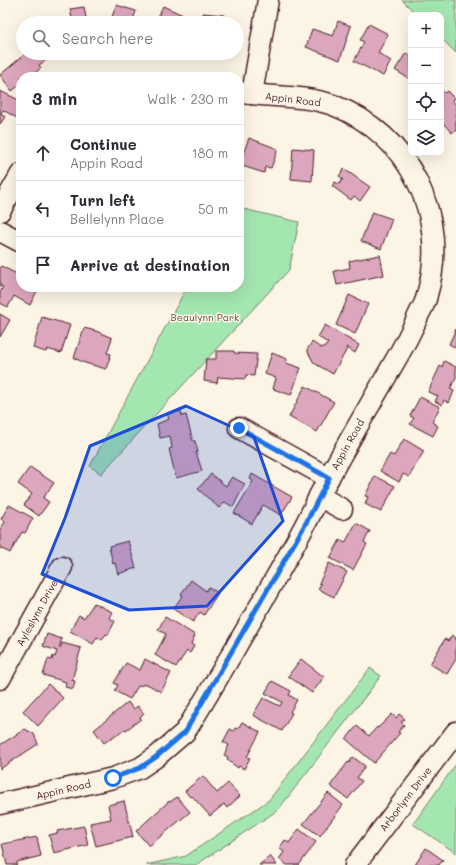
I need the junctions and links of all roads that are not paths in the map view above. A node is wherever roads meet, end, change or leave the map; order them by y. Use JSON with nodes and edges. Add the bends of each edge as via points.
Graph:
{"nodes":[{"id":1,"x":268,"y":0,"type":"edge"},
{"id":2,"x":245,"y":94,"type":"edge"},
{"id":3,"x":16,"y":183,"type":"edge"},
{"id":4,"x":0,"y":211,"type":"edge"},
{"id":5,"x":0,"y":231,"type":"edge"},
{"id":6,"x":16,"y":239,"type":"edge"},
{"id":7,"x":239,"y":428,"type":"dead end"},
{"id":8,"x":329,"y":478,"type":"junction"},
{"id":9,"x":319,"y":496,"type":"junction"},
{"id":10,"x":342,"y":509,"type":"dead end"},
{"id":11,"x":62,"y":567,"type":"dead end"},
{"id":12,"x":0,"y":679,"type":"edge"},
{"id":13,"x":456,"y":732,"type":"edge"},
{"id":14,"x":0,"y":804,"type":"edge"},
{"id":15,"x":355,"y":865,"type":"edge"}],
"edges":[{"from":1,"to":2,"type":"street"},
{"from":2,"to":8,"type":"street","name":"Appin Road","via":[[306,99],[331,104],[354,114],[374,128],[398,151],[416,176],[430,216],[434,256],[427,297],[407,340]]},
{"from":3,"to":4,"type":"street"},
{"from":5,"to":6,"type":"street"},
{"from":7,"to":8,"type":"street"},
{"from":8,"to":9,"type":"street","name":"Appin Road"},
{"from":9,"to":10,"type":"street"},
{"from":9,"to":14,"type":"street","name":"Appin Road","via":[[276,577],[185,732],[162,753],[140,768],[113,778]]},
{"from":11,"to":12,"type":"street","name":"Ayleslynn Drive"},
{"from":13,"to":15,"type":"street","name":"Arborlynn Drive"}]}
